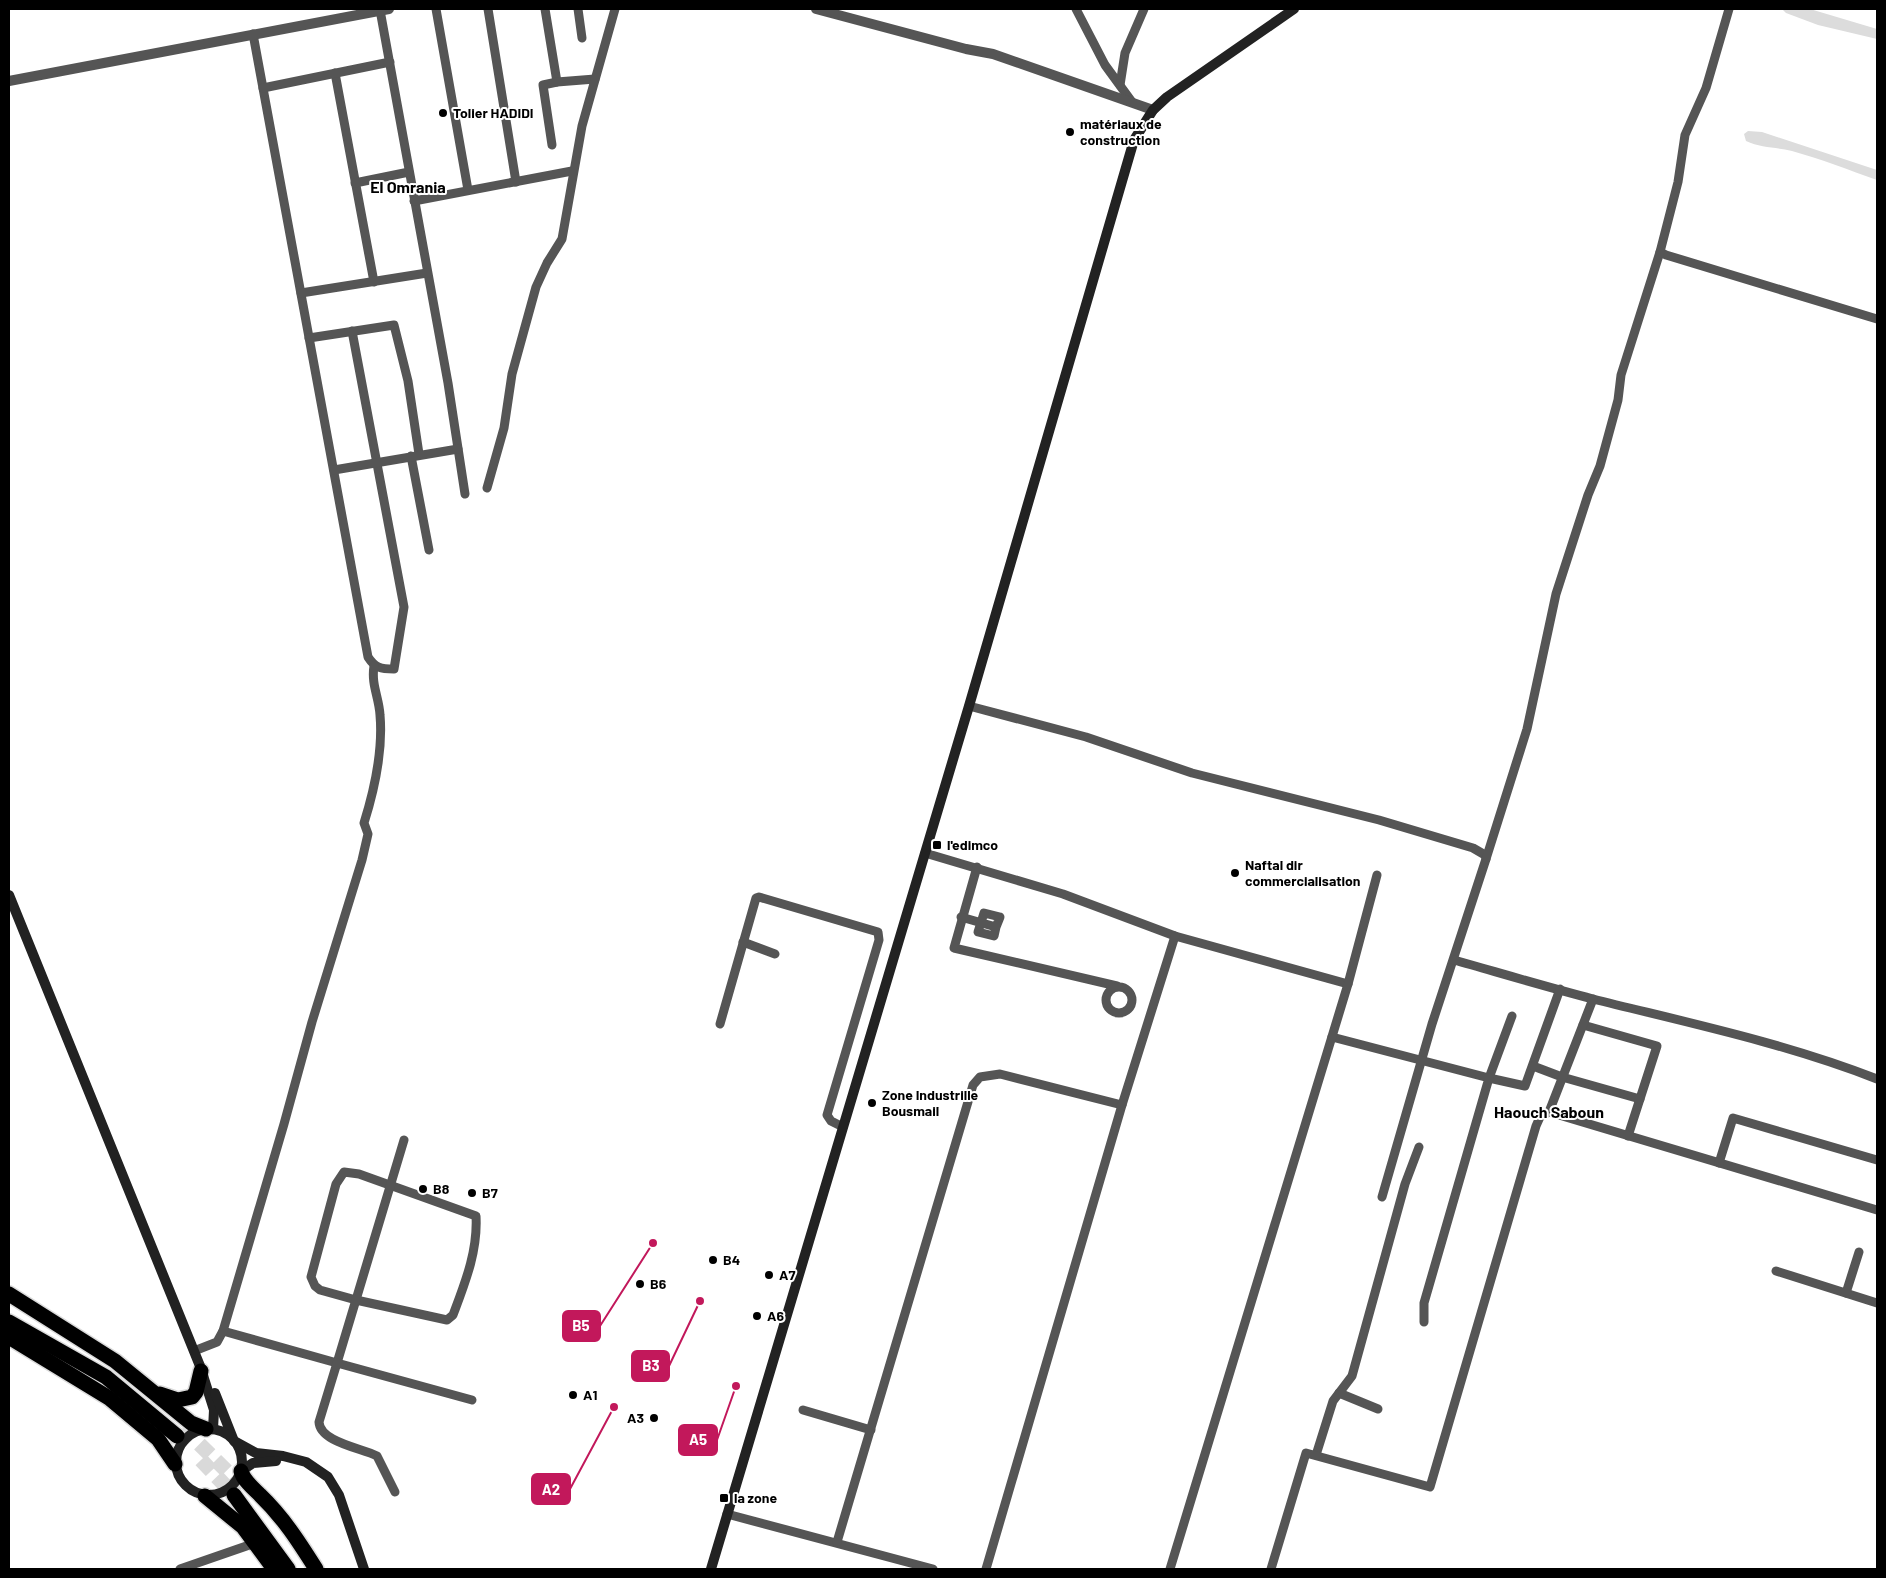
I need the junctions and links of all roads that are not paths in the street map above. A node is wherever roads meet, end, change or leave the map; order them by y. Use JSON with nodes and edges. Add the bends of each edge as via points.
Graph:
{"nodes":[{"id":1,"x":436,"y":9,"type":"edge"},
{"id":2,"x":488,"y":9,"type":"edge"},
{"id":3,"x":545,"y":9,"type":"edge"},
{"id":4,"x":578,"y":9,"type":"edge"},
{"id":5,"x":615,"y":9,"type":"edge"},
{"id":6,"x":816,"y":9,"type":"edge"},
{"id":7,"x":1076,"y":9,"type":"edge"},
{"id":8,"x":1144,"y":9,"type":"edge"},
{"id":9,"x":1294,"y":9,"type":"edge"},
{"id":10,"x":1729,"y":9,"type":"edge"},
{"id":11,"x":385,"y":10,"type":"edge"},
{"id":12,"x":848,"y":13,"type":"edge"},
{"id":13,"x":253,"y":34,"type":"junction"},
{"id":14,"x":582,"y":38,"type":"dead end"},
{"id":15,"x":390,"y":62,"type":"junction"},
{"id":16,"x":334,"y":73,"type":"junction"},
{"id":17,"x":595,"y":79,"type":"junction"},
{"id":18,"x":9,"y":81,"type":"edge"},
{"id":19,"x":557,"y":82,"type":"junction"},
{"id":20,"x":1120,"y":85,"type":"junction"},
{"id":21,"x":263,"y":88,"type":"junction"},
{"id":22,"x":1132,"y":102,"type":"junction"},
{"id":23,"x":1153,"y":110,"type":"junction"},
{"id":24,"x":552,"y":145,"type":"dead end"},
{"id":25,"x":572,"y":171,"type":"junction"},
{"id":26,"x":409,"y":172,"type":"junction"},
{"id":27,"x":516,"y":182,"type":"junction"},
{"id":28,"x":355,"y":183,"type":"junction"},
{"id":29,"x":468,"y":190,"type":"junction"},
{"id":30,"x":414,"y":201,"type":"junction"},
{"id":31,"x":1660,"y":252,"type":"junction"},
{"id":32,"x":427,"y":274,"type":"junction"},
{"id":33,"x":374,"y":282,"type":"junction"},
{"id":34,"x":301,"y":293,"type":"junction"},
{"id":35,"x":1877,"y":319,"type":"edge"},
{"id":36,"x":352,"y":331,"type":"junction"},
{"id":37,"x":309,"y":338,"type":"junction"},
{"id":38,"x":458,"y":449,"type":"junction"},
{"id":39,"x":415,"y":455,"type":"junction"},
{"id":40,"x":377,"y":463,"type":"junction"},
{"id":41,"x":334,"y":470,"type":"junction"},
{"id":42,"x":486,"y":488,"type":"dead end"},
{"id":43,"x":465,"y":494,"type":"dead end"},
{"id":44,"x":429,"y":550,"type":"dead end"},
{"id":45,"x":374,"y":666,"type":"junction"},
{"id":46,"x":969,"y":706,"type":"junction"},
{"id":47,"x":925,"y":853,"type":"junction"},
{"id":48,"x":1486,"y":860,"type":"junction"},
{"id":49,"x":977,"y":867,"type":"junction"},
{"id":50,"x":1377,"y":875,"type":"dead end"},
{"id":51,"x":9,"y":895,"type":"edge"},
{"id":52,"x":961,"y":917,"type":"junction"},
{"id":53,"x":996,"y":927,"type":"dead end"},
{"id":54,"x":1175,"y":936,"type":"junction"},
{"id":55,"x":743,"y":942,"type":"junction"},
{"id":56,"x":774,"y":954,"type":"dead end"},
{"id":57,"x":1454,"y":960,"type":"junction"},
{"id":58,"x":1348,"y":984,"type":"junction"},
{"id":59,"x":1118,"y":986,"type":"dead end"},
{"id":60,"x":1560,"y":989,"type":"junction"},
{"id":61,"x":1593,"y":999,"type":"junction"},
{"id":62,"x":1512,"y":1016,"type":"dead end"},
{"id":63,"x":720,"y":1024,"type":"dead end"},
{"id":64,"x":1583,"y":1025,"type":"junction"},
{"id":65,"x":1332,"y":1037,"type":"junction"},
{"id":66,"x":1422,"y":1060,"type":"junction"},
{"id":67,"x":1533,"y":1066,"type":"junction"},
{"id":68,"x":1562,"y":1077,"type":"junction"},
{"id":69,"x":1490,"y":1078,"type":"junction"},
{"id":70,"x":1877,"y":1079,"type":"edge"},
{"id":71,"x":1640,"y":1099,"type":"junction"},
{"id":72,"x":1122,"y":1105,"type":"junction"},
{"id":73,"x":1549,"y":1112,"type":"junction"},
{"id":74,"x":844,"y":1127,"type":"junction"},
{"id":75,"x":1628,"y":1136,"type":"junction"},
{"id":76,"x":404,"y":1140,"type":"dead end"},
{"id":77,"x":1419,"y":1147,"type":"dead end"},
{"id":78,"x":1877,"y":1160,"type":"edge"},
{"id":79,"x":1719,"y":1163,"type":"junction"},
{"id":80,"x":390,"y":1185,"type":"junction"},
{"id":81,"x":1382,"y":1197,"type":"dead end"},
{"id":82,"x":1877,"y":1210,"type":"edge"},
{"id":83,"x":1859,"y":1252,"type":"dead end"},
{"id":84,"x":1776,"y":1272,"type":"dead end"},
{"id":85,"x":1846,"y":1293,"type":"junction"},
{"id":86,"x":9,"y":1294,"type":"edge"},
{"id":87,"x":356,"y":1300,"type":"junction"},
{"id":88,"x":1877,"y":1303,"type":"edge"},
{"id":89,"x":9,"y":1306,"type":"edge"},
{"id":90,"x":9,"y":1322,"type":"edge"},
{"id":91,"x":1424,"y":1322,"type":"dead end"},
{"id":92,"x":222,"y":1331,"type":"junction"},
{"id":93,"x":9,"y":1337,"type":"edge"},
{"id":94,"x":194,"y":1351,"type":"junction"},
{"id":95,"x":337,"y":1364,"type":"junction"},
{"id":96,"x":201,"y":1368,"type":"junction"},
{"id":97,"x":150,"y":1390,"type":"junction"},
{"id":98,"x":1339,"y":1393,"type":"junction"},
{"id":99,"x":472,"y":1400,"type":"dead end"},
{"id":100,"x":1378,"y":1409,"type":"dead end"},
{"id":101,"x":803,"y":1410,"type":"dead end"},
{"id":102,"x":210,"y":1429,"type":"junction"},
{"id":103,"x":871,"y":1430,"type":"junction"},
{"id":104,"x":234,"y":1441,"type":"junction"},
{"id":105,"x":1316,"y":1455,"type":"junction"},
{"id":106,"x":300,"y":1460,"type":"junction"},
{"id":107,"x":175,"y":1464,"type":"junction"},
{"id":108,"x":241,"y":1471,"type":"junction"},
{"id":109,"x":395,"y":1492,"type":"dead end"},
{"id":110,"x":205,"y":1496,"type":"junction"},
{"id":111,"x":727,"y":1514,"type":"junction"},
{"id":112,"x":837,"y":1542,"type":"junction"},
{"id":113,"x":255,"y":1543,"type":"junction"},
{"id":114,"x":180,"y":1569,"type":"edge"},
{"id":115,"x":274,"y":1569,"type":"edge"},
{"id":116,"x":288,"y":1569,"type":"edge"},
{"id":117,"x":308,"y":1569,"type":"edge"},
{"id":118,"x":316,"y":1569,"type":"edge"},
{"id":119,"x":364,"y":1569,"type":"edge"},
{"id":120,"x":711,"y":1569,"type":"edge"},
{"id":121,"x":933,"y":1569,"type":"edge"},
{"id":122,"x":986,"y":1569,"type":"edge"},
{"id":123,"x":1170,"y":1569,"type":"edge"},
{"id":124,"x":1271,"y":1569,"type":"edge"}],
"edges":[{"from":1,"to":29,"type":"street"},
{"from":2,"to":27,"type":"street"},
{"from":3,"to":19,"type":"street"},
{"from":4,"to":14,"type":"street"},
{"from":5,"to":17,"type":"street"},
{"from":6,"to":12,"type":"street"},
{"from":7,"to":20,"type":"street","via":[[1105,65]]},
{"from":8,"to":20,"type":"street","via":[[1125,53]]},
{"from":9,"to":23,"type":"main road","via":[[1180,87]]},
{"from":10,"to":31,"type":"street","via":[[1706,88],[1685,135],[1678,182]]},
{"from":11,"to":13,"type":"street"},
{"from":11,"to":15,"type":"street"},
{"from":12,"to":22,"type":"street","via":[[966,50],[994,54]]},
{"from":13,"to":18,"type":"street"},
{"from":13,"to":21,"type":"street"},
{"from":15,"to":16,"type":"street"},
{"from":15,"to":26,"type":"street"},
{"from":16,"to":21,"type":"street"},
{"from":16,"to":28,"type":"street"},
{"from":17,"to":19,"type":"street"},
{"from":17,"to":25,"type":"street"},
{"from":19,"to":24,"type":"street","via":[[543,85]]},
{"from":20,"to":22,"type":"street"},
{"from":21,"to":34,"type":"street"},
{"from":22,"to":23,"type":"street"},
{"from":23,"to":46,"type":"main road","via":[[1134,140]]},
{"from":25,"to":27,"type":"street"},
{"from":25,"to":42,"type":"street","via":[[562,239],[536,287],[512,374],[504,428]]},
{"from":26,"to":28,"type":"street"},
{"from":26,"to":30,"type":"street"},
{"from":27,"to":29,"type":"street"},
{"from":28,"to":33,"type":"street"},
{"from":29,"to":30,"type":"street"},
{"from":30,"to":32,"type":"street"},
{"from":31,"to":35,"type":"street"},
{"from":31,"to":48,"type":"street","via":[[1621,375],[1618,400],[1600,466],[1556,594],[1527,729]]},
{"from":32,"to":33,"type":"street"},
{"from":32,"to":38,"type":"street"},
{"from":33,"to":34,"type":"street"},
{"from":34,"to":37,"type":"street"},
{"from":36,"to":37,"type":"street"},
{"from":36,"to":39,"type":"street","via":[[394,325],[408,381]]},
{"from":36,"to":40,"type":"street"},
{"from":37,"to":41,"type":"street"},
{"from":38,"to":39,"type":"street"},
{"from":38,"to":43,"type":"street"},
{"from":39,"to":40,"type":"street"},
{"from":39,"to":44,"type":"street"},
{"from":40,"to":41,"type":"street"},
{"from":40,"to":45,"type":"street","via":[[404,607],[394,669]]},
{"from":41,"to":45,"type":"street","via":[[368,657]]},
{"from":45,"to":92,"type":"street","via":[[372,680],[380,716],[376,780],[364,823],[368,834]]},
{"from":46,"to":47,"type":"main road"},
{"from":46,"to":48,"type":"street","via":[[1086,737],[1192,773],[1380,820],[1473,848],[1482,852]]},
{"from":47,"to":49,"type":"street"},
{"from":47,"to":74,"type":"main road"},
{"from":48,"to":57,"type":"street"},
{"from":49,"to":52,"type":"street"},
{"from":49,"to":54,"type":"street","via":[[1063,894]]},
{"from":50,"to":58,"type":"street"},
{"from":51,"to":94,"type":"main road"},
{"from":52,"to":53,"type":"street","via":[[981,923],[978,932],[994,936]]},
{"from":52,"to":59,"type":"street","via":[[954,948]]},
{"from":54,"to":58,"type":"street"},
{"from":54,"to":72,"type":"street"},
{"from":55,"to":56,"type":"street"},
{"from":55,"to":63,"type":"street"},
{"from":55,"to":74,"type":"street","via":[[754,900],[759,897],[878,932],[879,940],[827,1115],[831,1121]]},
{"from":57,"to":60,"type":"street"},
{"from":57,"to":66,"type":"street"},
{"from":58,"to":65,"type":"street"},
{"from":60,"to":61,"type":"street"},
{"from":60,"to":67,"type":"street"},
{"from":61,"to":64,"type":"street"},
{"from":61,"to":70,"type":"street","via":[[1718,1028],[1839,1064]]},
{"from":62,"to":69,"type":"street"},
{"from":64,"to":68,"type":"street"},
{"from":64,"to":71,"type":"street","via":[[1656,1046]]},
{"from":65,"to":66,"type":"street"},
{"from":65,"to":123,"type":"street"},
{"from":66,"to":69,"type":"street"},
{"from":66,"to":81,"type":"street"},
{"from":67,"to":68,"type":"street"},
{"from":67,"to":69,"type":"street","via":[[1525,1086]]},
{"from":68,"to":71,"type":"street"},
{"from":68,"to":73,"type":"street"},
{"from":69,"to":91,"type":"street","via":[[1424,1303]]},
{"from":71,"to":75,"type":"street"},
{"from":72,"to":103,"type":"street","via":[[1000,1074],[987,1074],[973,1085]]},
{"from":72,"to":122,"type":"street"},
{"from":73,"to":75,"type":"street"},
{"from":73,"to":105,"type":"street","via":[[1540,1117],[1536,1126],[1430,1487]]},
{"from":74,"to":111,"type":"main road"},
{"from":75,"to":79,"type":"street"},
{"from":76,"to":80,"type":"street"},
{"from":77,"to":98,"type":"street","via":[[1405,1184],[1352,1376]]},
{"from":78,"to":79,"type":"street","via":[[1733,1118]]},
{"from":79,"to":82,"type":"street"},
{"from":80,"to":87,"type":"street"},
{"from":80,"to":87,"type":"street","via":[[344,1172],[336,1184],[311,1277],[320,1290]]},
{"from":80,"to":87,"type":"street","via":[[476,1216],[477,1233],[470,1268],[453,1315],[448,1320]]},
{"from":83,"to":85,"type":"street"},
{"from":84,"to":85,"type":"street"},
{"from":85,"to":88,"type":"street"},
{"from":86,"to":97,"type":"highway","via":[[115,1361]]},
{"from":87,"to":95,"type":"street"},
{"from":89,"to":90,"type":"highway","via":[[117,1370],[180,1432],[106,1377]]},
{"from":92,"to":94,"type":"street","via":[[217,1342]]},
{"from":92,"to":95,"type":"street"},
{"from":93,"to":107,"type":"highway","via":[[109,1398],[158,1439]]},
{"from":94,"to":96,"type":"main road"},
{"from":95,"to":99,"type":"street"},
{"from":95,"to":109,"type":"street","via":[[318,1422],[319,1428],[344,1444],[377,1456]]},
{"from":96,"to":97,"type":"highway","via":[[196,1392],[186,1400]]},
{"from":96,"to":102,"type":"main road","via":[[214,1410]]},
{"from":96,"to":104,"type":"main road","via":[[221,1405]]},
{"from":97,"to":102,"type":"highway","via":[[191,1423]]},
{"from":98,"to":100,"type":"street"},
{"from":98,"to":105,"type":"street","via":[[1333,1401]]},
{"from":101,"to":103,"type":"street"},
{"from":102,"to":104,"type":"main road"},
{"from":102,"to":107,"type":"main road","via":[[197,1431],[184,1440]]},
{"from":103,"to":112,"type":"street"},
{"from":104,"to":106,"type":"main road","via":[[256,1453]]},
{"from":104,"to":108,"type":"main road","via":[[241,1455]]},
{"from":105,"to":124,"type":"street","via":[[1306,1452]]},
{"from":106,"to":108,"type":"main road","via":[[259,1462],[249,1464]]},
{"from":106,"to":119,"type":"main road","via":[[323,1472],[333,1483]]},
{"from":107,"to":110,"type":"main road","via":[[177,1473],[188,1488]]},
{"from":108,"to":110,"type":"main road","via":[[227,1490]]},
{"from":108,"to":118,"type":"highway","via":[[275,1509]]},
{"from":110,"to":113,"type":"highway","via":[[243,1527]]},
{"from":111,"to":112,"type":"street"},
{"from":111,"to":120,"type":"main road"},
{"from":112,"to":121,"type":"street"},
{"from":113,"to":114,"type":"street"},
{"from":113,"to":115,"type":"highway"},
{"from":116,"to":117,"type":"highway","via":[[238,1491],[269,1517]]}]}
